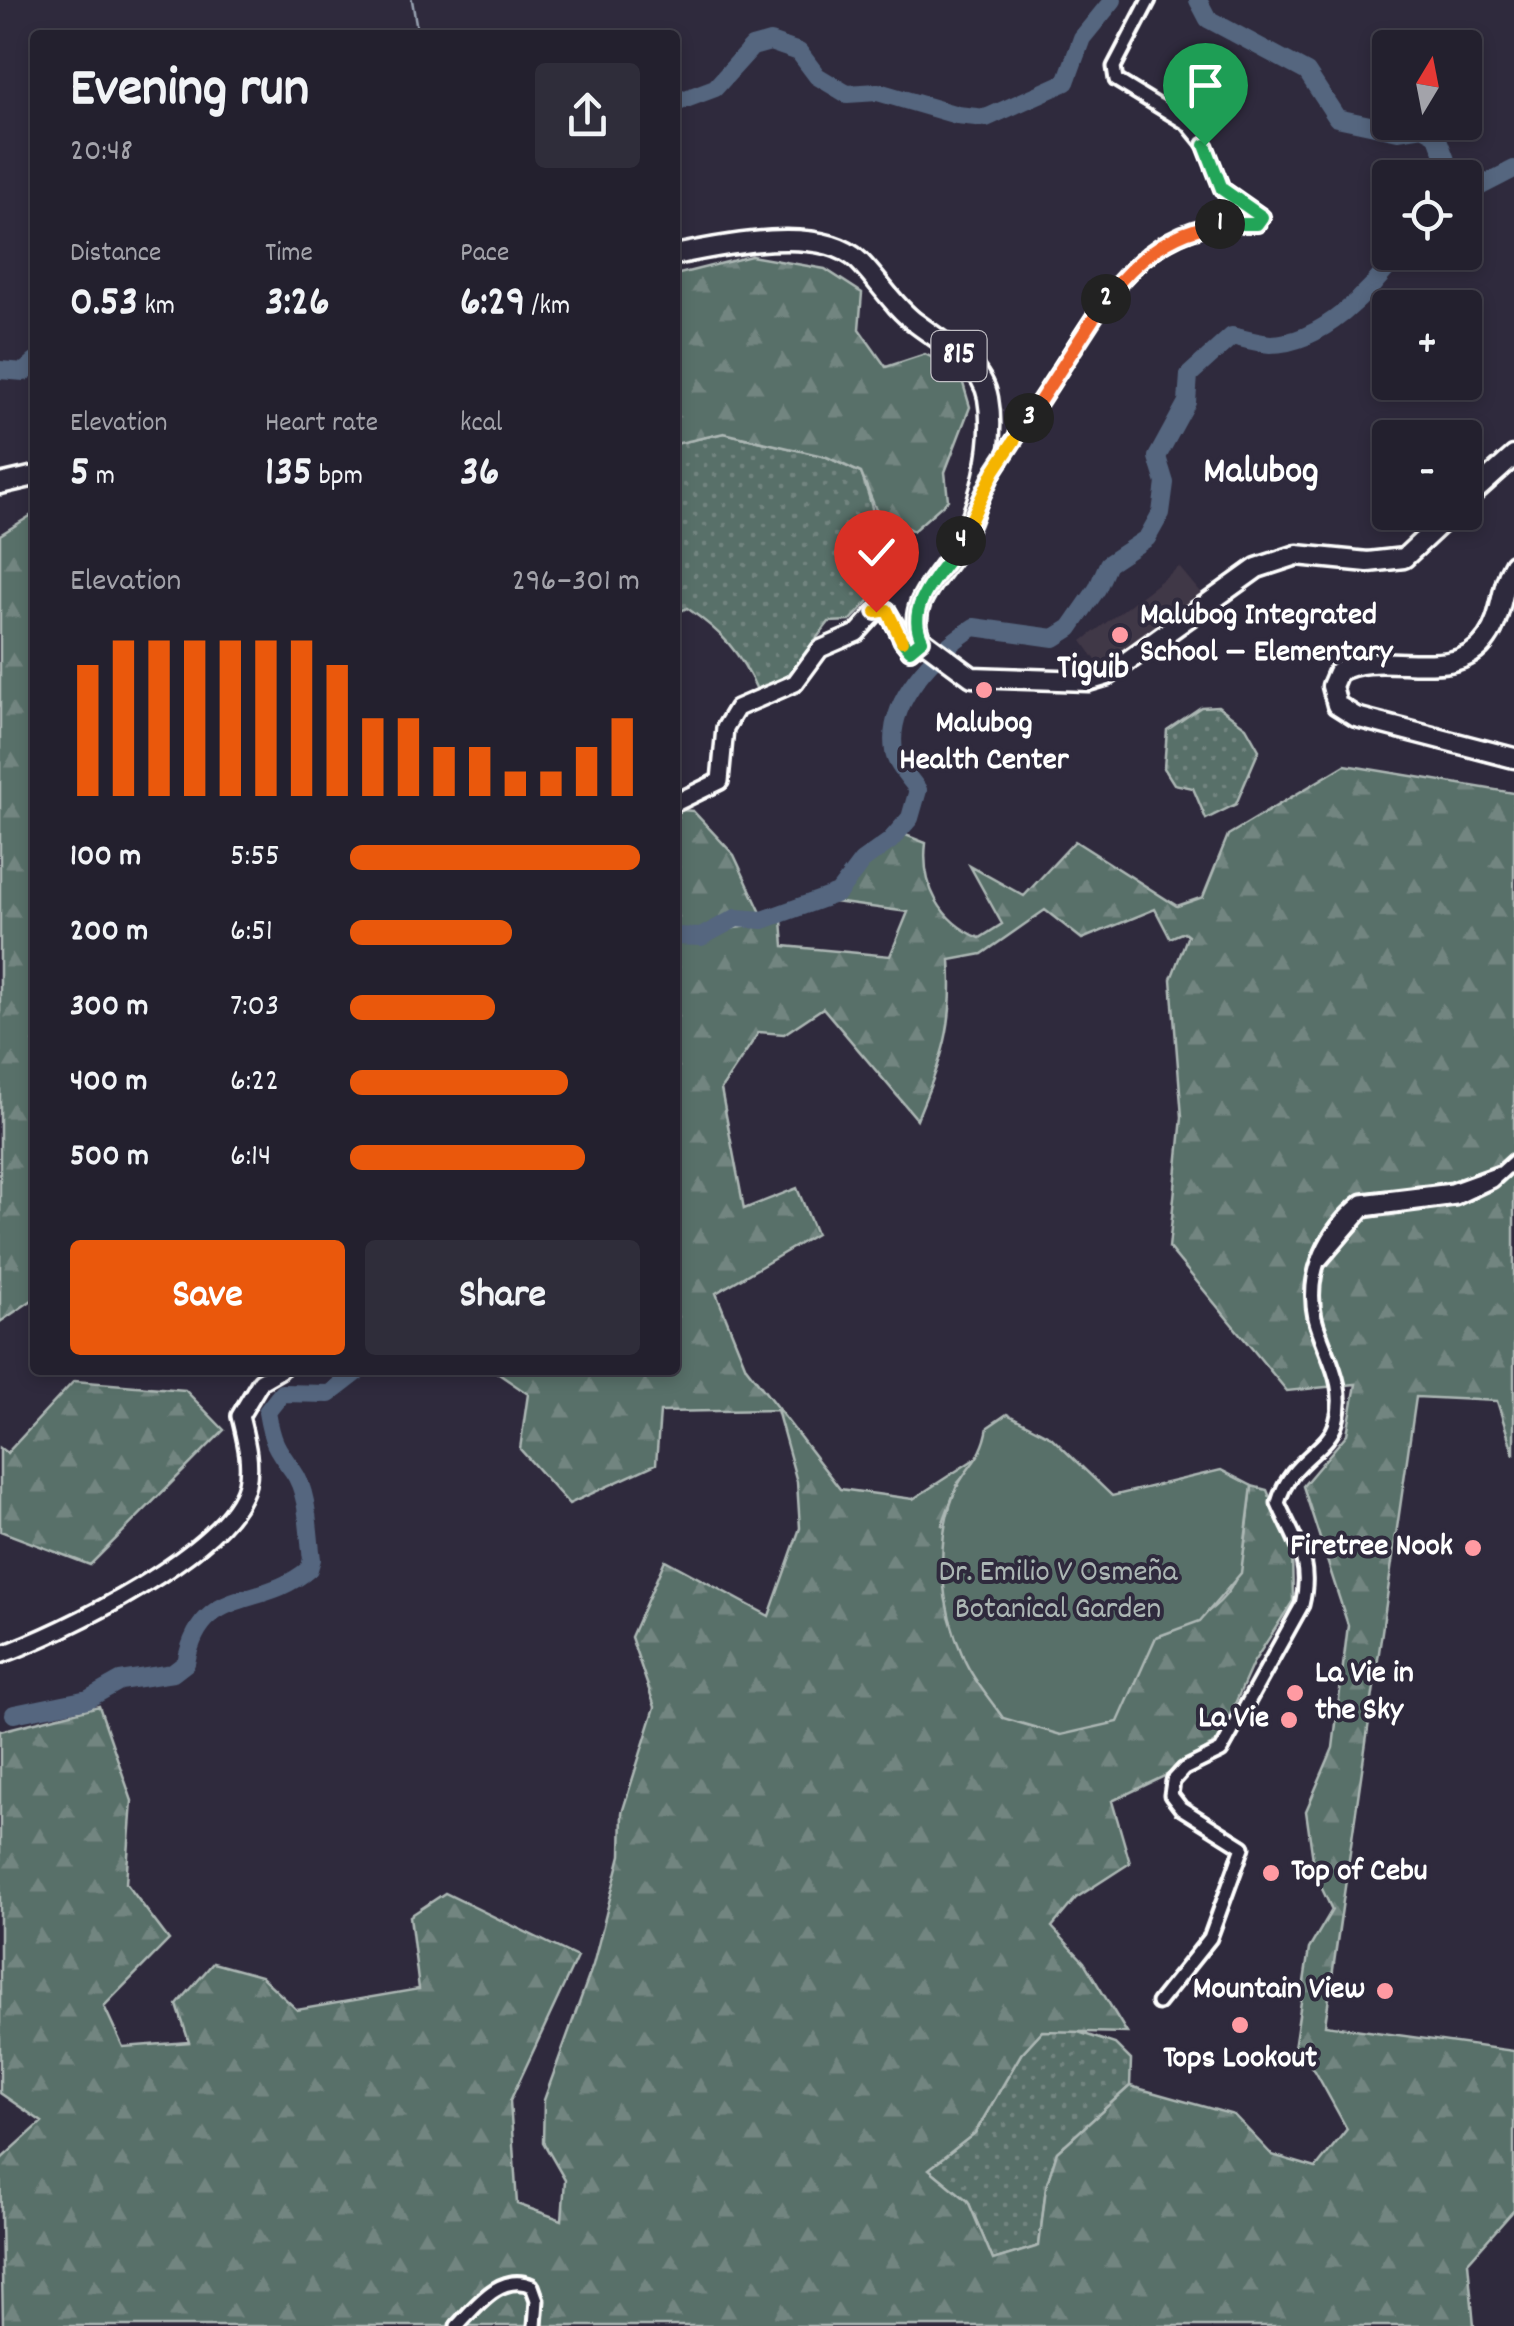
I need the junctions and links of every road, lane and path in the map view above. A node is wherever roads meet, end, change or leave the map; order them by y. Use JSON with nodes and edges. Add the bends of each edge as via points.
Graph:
{"nodes":[{"id":1,"x":1148,"y":0,"type":"edge"},
{"id":2,"x":680,"y":255,"type":"edge"},
{"id":3,"x":1514,"y":456,"type":"edge"},
{"id":4,"x":30,"y":477,"type":"edge"},
{"id":5,"x":0,"y":484,"type":"edge"},
{"id":6,"x":1482,"y":485,"type":"edge"},
{"id":7,"x":971,"y":513,"type":"junction"},
{"id":8,"x":1434,"y":530,"type":"edge"},
{"id":9,"x":1514,"y":564,"type":"edge"},
{"id":10,"x":928,"y":644,"type":"junction"},
{"id":11,"x":1514,"y":758,"type":"edge"},
{"id":12,"x":680,"y":801,"type":"edge"},
{"id":13,"x":1514,"y":1161,"type":"edge"},
{"id":14,"x":270,"y":1375,"type":"edge"},
{"id":15,"x":0,"y":1655,"type":"edge"},
{"id":16,"x":1158,"y":2004,"type":"dead end"},
{"id":17,"x":457,"y":2326,"type":"edge"},
{"id":18,"x":536,"y":2326,"type":"edge"}],
"edges":[{"from":1,"to":7,"type":"street","via":[[1114,66],[1116,80],[1188,124],[1205,145],[1222,189],[1262,217],[1257,224],[1214,224],[1166,242],[1126,272]]},
{"from":2,"to":7,"type":"main road","number":"815","via":[[734,242],[826,243],[856,258],[908,318],[972,366],[988,395],[990,437]]},
{"from":3,"to":6,"type":"main road"},
{"from":4,"to":5,"type":"main road"},
{"from":7,"to":10,"type":"main road","number":"815","via":[[916,616]]},
{"from":8,"to":10,"type":"main road","via":[[1404,558],[1368,562],[1298,555],[1256,568],[1108,674],[1088,681],[972,677]]},
{"from":9,"to":11,"type":"main road","via":[[1494,627],[1470,654],[1430,664],[1357,664],[1338,672],[1332,686],[1337,705],[1356,717]]},
{"from":10,"to":12,"type":"street","via":[[910,650],[887,610],[876,612],[851,638],[820,649],[795,683],[736,708],[725,728],[720,781]]},
{"from":13,"to":16,"type":"street","via":[[1499,1174],[1452,1190],[1362,1201],[1324,1243],[1315,1316],[1339,1382],[1340,1405],[1335,1428],[1294,1467],[1278,1503],[1308,1566],[1307,1584],[1220,1751],[1173,1781],[1171,1795],[1181,1808],[1243,1847],[1210,1938]]},
{"from":14,"to":15,"type":"street","via":[[260,1380],[240,1416],[246,1486],[229,1517],[117,1600]]},
{"from":17,"to":18,"type":"street","via":[[511,2281],[532,2286]]}]}
